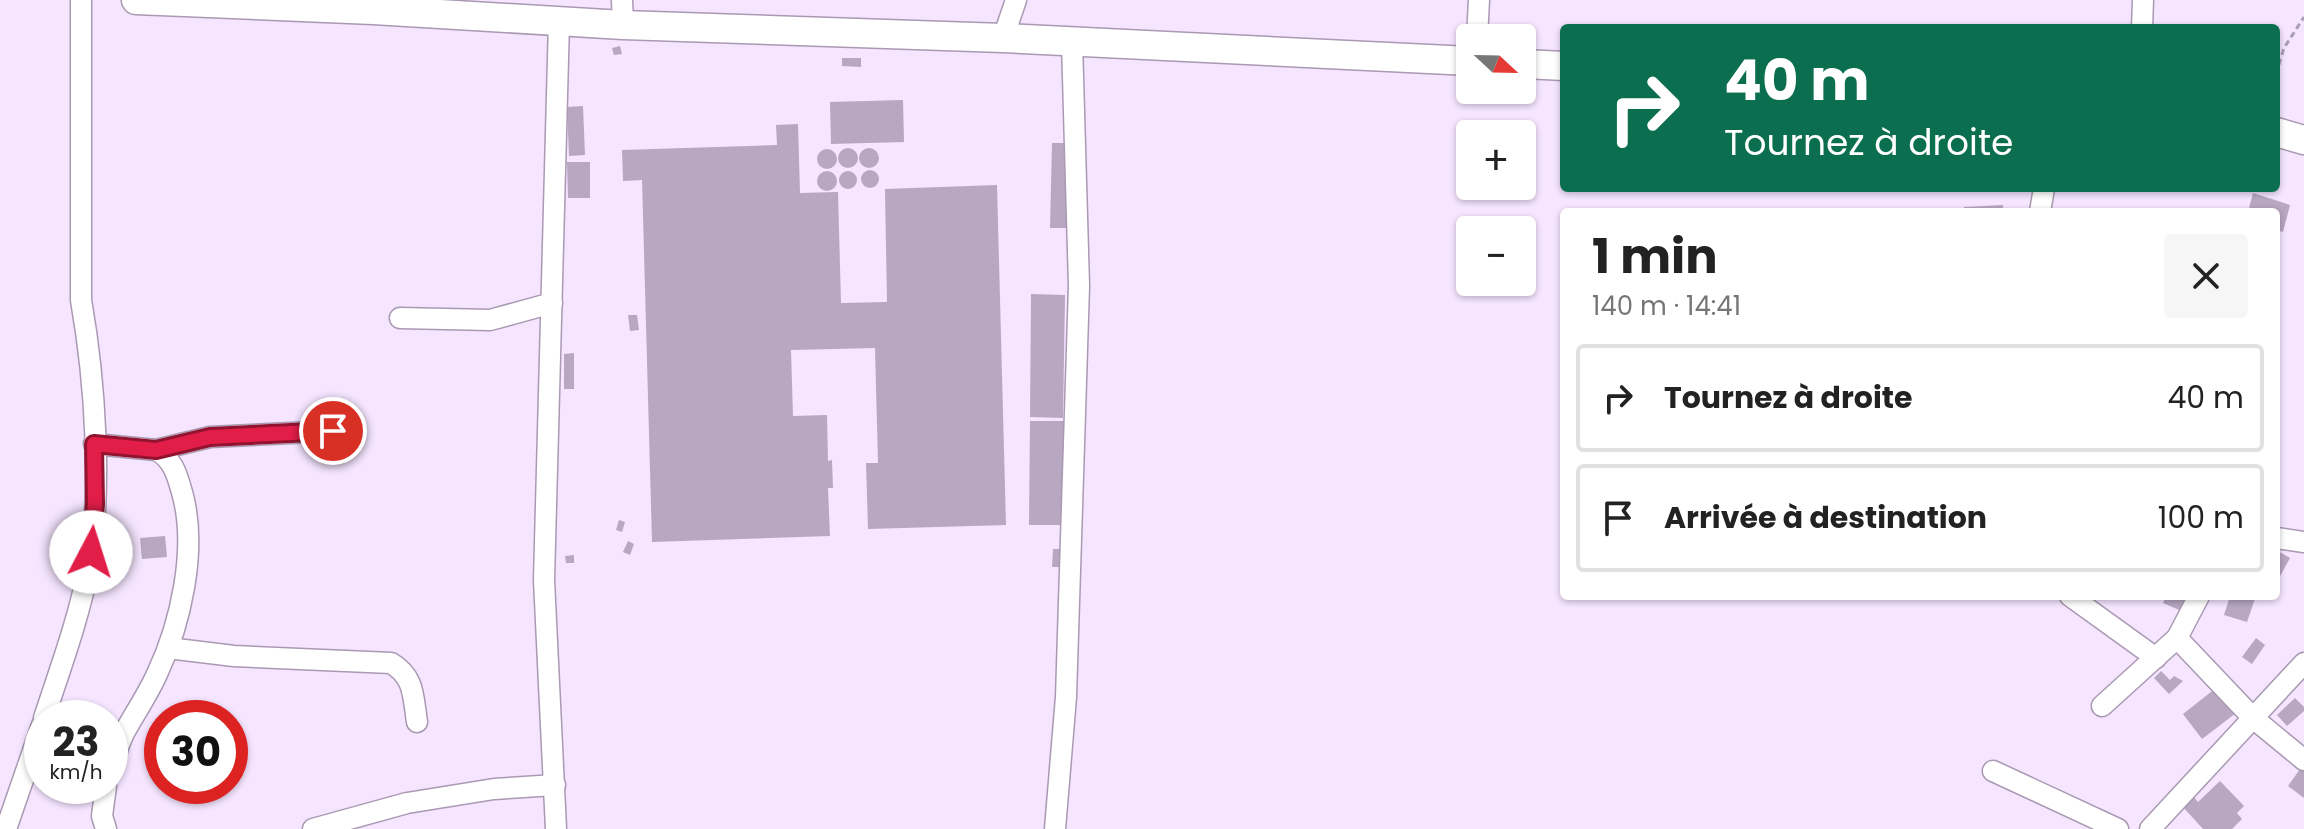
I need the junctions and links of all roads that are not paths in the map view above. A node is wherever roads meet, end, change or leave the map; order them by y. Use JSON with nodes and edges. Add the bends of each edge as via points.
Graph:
{"nodes":[{"id":1,"x":81,"y":0,"type":"edge"},
{"id":2,"x":136,"y":0,"type":"edge"},
{"id":3,"x":1016,"y":0,"type":"edge"},
{"id":4,"x":1479,"y":0,"type":"edge"},
{"id":5,"x":2143,"y":0,"type":"edge"},
{"id":6,"x":177,"y":1,"type":"edge"},
{"id":7,"x":373,"y":5,"type":"edge"},
{"id":8,"x":623,"y":12,"type":"edge"},
{"id":9,"x":559,"y":21,"type":"junction"},
{"id":10,"x":1478,"y":24,"type":"edge"},
{"id":11,"x":2142,"y":24,"type":"edge"},
{"id":12,"x":1003,"y":38,"type":"junction"},
{"id":13,"x":1072,"y":42,"type":"junction"},
{"id":14,"x":1456,"y":60,"type":"edge"},
{"id":15,"x":1536,"y":65,"type":"edge"},
{"id":16,"x":1560,"y":66,"type":"edge"},
{"id":17,"x":2280,"y":133,"type":"edge"},
{"id":18,"x":2304,"y":140,"type":"edge"},
{"id":19,"x":552,"y":303,"type":"junction"},
{"id":20,"x":400,"y":318,"type":"dead end"},
{"id":21,"x":333,"y":431,"type":"dead end"},
{"id":22,"x":94,"y":444,"type":"junction"},
{"id":23,"x":156,"y":450,"type":"junction"},
{"id":24,"x":2280,"y":539,"type":"edge"},
{"id":25,"x":2304,"y":542,"type":"edge"},
{"id":26,"x":2076,"y":600,"type":"edge"},
{"id":27,"x":2197,"y":600,"type":"edge"},
{"id":28,"x":2177,"y":638,"type":"junction"},
{"id":29,"x":168,"y":648,"type":"junction"},
{"id":30,"x":2156,"y":658,"type":"junction"},
{"id":31,"x":2304,"y":663,"type":"edge"},
{"id":32,"x":50,"y":700,"type":"edge"},
{"id":33,"x":2102,"y":706,"type":"dead end"},
{"id":34,"x":2253,"y":718,"type":"junction"},
{"id":35,"x":417,"y":722,"type":"dead end"},
{"id":36,"x":128,"y":726,"type":"edge"},
{"id":37,"x":2304,"y":760,"type":"edge"},
{"id":38,"x":1993,"y":771,"type":"dead end"},
{"id":39,"x":24,"y":777,"type":"edge"},
{"id":40,"x":555,"y":785,"type":"junction"},
{"id":41,"x":104,"y":804,"type":"edge"},
{"id":42,"x":6,"y":829,"type":"edge"},
{"id":43,"x":106,"y":829,"type":"edge"},
{"id":44,"x":313,"y":829,"type":"edge"},
{"id":45,"x":556,"y":829,"type":"edge"},
{"id":46,"x":1055,"y":829,"type":"edge"},
{"id":47,"x":2118,"y":829,"type":"edge"},
{"id":48,"x":2150,"y":829,"type":"edge"}],
"edges":[{"from":1,"to":22,"type":"street","via":[[81,300],[90,349]]},
{"from":2,"to":6,"type":"main road"},
{"from":3,"to":12,"type":"street"},
{"from":4,"to":10,"type":"street"},
{"from":5,"to":11,"type":"street"},
{"from":6,"to":7,"type":"main road"},
{"from":7,"to":9,"type":"main road"},
{"from":8,"to":9,"type":"main road"},
{"from":8,"to":12,"type":"main road"},
{"from":9,"to":19,"type":"street"},
{"from":12,"to":13,"type":"main road"},
{"from":13,"to":14,"type":"main road"},
{"from":13,"to":46,"type":"street","via":[[1079,286],[1066,697]]},
{"from":15,"to":16,"type":"main road"},
{"from":17,"to":18,"type":"main road"},
{"from":19,"to":20,"type":"street","via":[[490,320]]},
{"from":19,"to":40,"type":"street","via":[[544,580]]},
{"from":21,"to":23,"type":"street","via":[[210,437]]},
{"from":22,"to":23,"type":"street"},
{"from":22,"to":32,"type":"street","via":[[94,532],[88,571]]},
{"from":23,"to":29,"type":"street","via":[[178,476],[189,521],[190,548]]},
{"from":24,"to":25,"type":"street"},
{"from":26,"to":30,"type":"street"},
{"from":27,"to":28,"type":"street"},
{"from":28,"to":30,"type":"street"},
{"from":28,"to":34,"type":"street"},
{"from":29,"to":35,"type":"street","via":[[391,663],[404,671],[411,685]]},
{"from":29,"to":36,"type":"street"},
{"from":30,"to":33,"type":"street"},
{"from":31,"to":34,"type":"street"},
{"from":34,"to":37,"type":"street"},
{"from":34,"to":48,"type":"street"},
{"from":38,"to":47,"type":"street"},
{"from":39,"to":42,"type":"street"},
{"from":40,"to":44,"type":"street","via":[[407,803]]},
{"from":40,"to":45,"type":"street"},
{"from":41,"to":43,"type":"street"}]}
